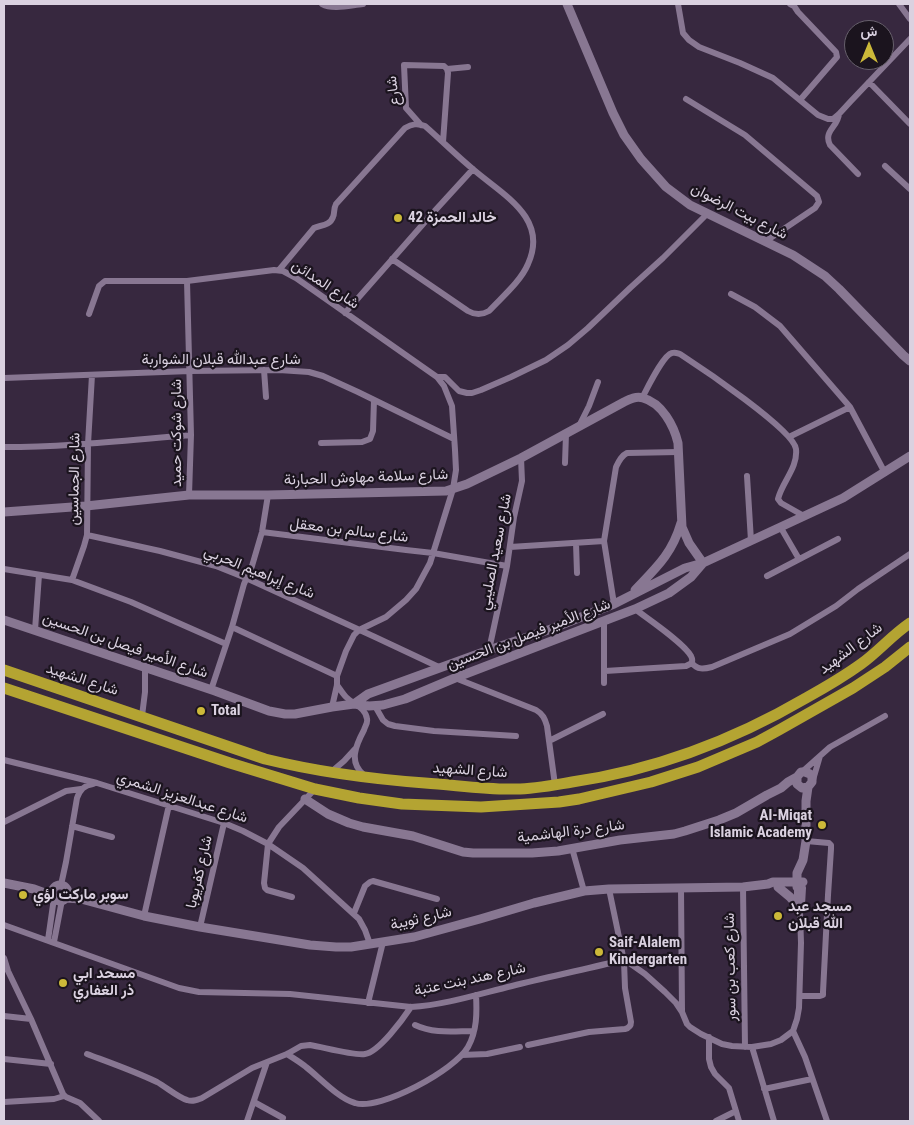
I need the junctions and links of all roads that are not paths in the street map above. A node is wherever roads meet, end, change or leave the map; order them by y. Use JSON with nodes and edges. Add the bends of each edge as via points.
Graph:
{"nodes":[{"id":1,"x":322,"y":4,"type":"edge"},
{"id":2,"x":363,"y":4,"type":"edge"},
{"id":3,"x":567,"y":4,"type":"edge"},
{"id":4,"x":678,"y":4,"type":"edge"},
{"id":5,"x":899,"y":4,"type":"edge"},
{"id":6,"x":794,"y":5,"type":"edge"},
{"id":7,"x":910,"y":19,"type":"edge"},
{"id":8,"x":910,"y":39,"type":"edge"},
{"id":9,"x":468,"y":67,"type":"dead end"},
{"id":10,"x":447,"y":69,"type":"junction"},
{"id":11,"x":869,"y":82,"type":"junction"},
{"id":12,"x":686,"y":99,"type":"dead end"},
{"id":13,"x":800,"y":100,"type":"junction"},
{"id":14,"x":839,"y":114,"type":"junction"},
{"id":15,"x":421,"y":124,"type":"junction"},
{"id":16,"x":910,"y":124,"type":"edge"},
{"id":17,"x":443,"y":142,"type":"junction"},
{"id":18,"x":885,"y":166,"type":"dead end"},
{"id":19,"x":473,"y":170,"type":"junction"},
{"id":20,"x":858,"y":174,"type":"dead end"},
{"id":21,"x":910,"y":178,"type":"edge"},
{"id":22,"x":904,"y":184,"type":"junction"},
{"id":23,"x":910,"y":189,"type":"edge"},
{"id":24,"x":707,"y":214,"type":"junction"},
{"id":25,"x":766,"y":241,"type":"junction"},
{"id":26,"x":392,"y":259,"type":"junction"},
{"id":27,"x":278,"y":270,"type":"junction"},
{"id":28,"x":187,"y":281,"type":"junction"},
{"id":29,"x":730,"y":294,"type":"dead end"},
{"id":30,"x":345,"y":313,"type":"junction"},
{"id":31,"x":89,"y":314,"type":"dead end"},
{"id":32,"x":910,"y":361,"type":"edge"},
{"id":33,"x":264,"y":370,"type":"junction"},
{"id":34,"x":190,"y":371,"type":"junction"},
{"id":35,"x":92,"y":375,"type":"junction"},
{"id":36,"x":437,"y":377,"type":"junction"},
{"id":37,"x":4,"y":378,"type":"edge"},
{"id":38,"x":598,"y":382,"type":"dead end"},
{"id":39,"x":266,"y":397,"type":"dead end"},
{"id":40,"x":642,"y":398,"type":"junction"},
{"id":41,"x":374,"y":400,"type":"junction"},
{"id":42,"x":850,"y":407,"type":"junction"},
{"id":43,"x":579,"y":426,"type":"junction"},
{"id":44,"x":566,"y":434,"type":"junction"},
{"id":45,"x":190,"y":435,"type":"junction"},
{"id":46,"x":789,"y":436,"type":"junction"},
{"id":47,"x":454,"y":439,"type":"junction"},
{"id":48,"x":321,"y":443,"type":"dead end"},
{"id":49,"x":88,"y":444,"type":"junction"},
{"id":50,"x":4,"y":447,"type":"edge"},
{"id":51,"x":678,"y":452,"type":"junction"},
{"id":52,"x":910,"y":456,"type":"edge"},
{"id":53,"x":522,"y":458,"type":"junction"},
{"id":54,"x":564,"y":462,"type":"dead end"},
{"id":55,"x":885,"y":473,"type":"junction"},
{"id":56,"x":747,"y":476,"type":"dead end"},
{"id":57,"x":453,"y":489,"type":"junction"},
{"id":58,"x":189,"y":495,"type":"junction"},
{"id":59,"x":268,"y":495,"type":"junction"},
{"id":60,"x":86,"y":506,"type":"junction"},
{"id":61,"x":4,"y":512,"type":"edge"},
{"id":62,"x":804,"y":516,"type":"junction"},
{"id":63,"x":682,"y":521,"type":"junction"},
{"id":64,"x":781,"y":528,"type":"junction"},
{"id":65,"x":262,"y":532,"type":"junction"},
{"id":66,"x":87,"y":535,"type":"junction"},
{"id":67,"x":838,"y":539,"type":"dead end"},
{"id":68,"x":604,"y":541,"type":"junction"},
{"id":69,"x":751,"y":541,"type":"junction"},
{"id":70,"x":576,"y":543,"type":"junction"},
{"id":71,"x":510,"y":547,"type":"junction"},
{"id":72,"x":433,"y":553,"type":"junction"},
{"id":73,"x":910,"y":554,"type":"edge"},
{"id":74,"x":799,"y":559,"type":"junction"},
{"id":75,"x":703,"y":563,"type":"junction"},
{"id":76,"x":507,"y":566,"type":"junction"},
{"id":77,"x":4,"y":569,"type":"edge"},
{"id":78,"x":577,"y":573,"type":"dead end"},
{"id":79,"x":39,"y":575,"type":"junction"},
{"id":80,"x":767,"y":576,"type":"dead end"},
{"id":81,"x":246,"y":578,"type":"junction"},
{"id":82,"x":72,"y":580,"type":"junction"},
{"id":83,"x":631,"y":595,"type":"junction"},
{"id":84,"x":614,"y":604,"type":"junction"},
{"id":85,"x":635,"y":609,"type":"junction"},
{"id":86,"x":4,"y":620,"type":"edge"},
{"id":87,"x":604,"y":620,"type":"junction"},
{"id":88,"x":910,"y":623,"type":"edge"},
{"id":89,"x":232,"y":627,"type":"junction"},
{"id":90,"x":35,"y":630,"type":"junction"},
{"id":91,"x":359,"y":630,"type":"junction"},
{"id":92,"x":226,"y":644,"type":"junction"},
{"id":93,"x":910,"y":647,"type":"edge"},
{"id":94,"x":489,"y":650,"type":"junction"},
{"id":95,"x":692,"y":663,"type":"junction"},
{"id":96,"x":145,"y":667,"type":"junction"},
{"id":97,"x":441,"y":668,"type":"junction"},
{"id":98,"x":4,"y":670,"type":"edge"},
{"id":99,"x":604,"y":671,"type":"junction"},
{"id":100,"x":337,"y":676,"type":"junction"},
{"id":101,"x":454,"y":678,"type":"junction"},
{"id":102,"x":604,"y":682,"type":"dead end"},
{"id":103,"x":337,"y":685,"type":"junction"},
{"id":104,"x":4,"y":688,"type":"edge"},
{"id":105,"x":211,"y":690,"type":"junction"},
{"id":106,"x":354,"y":704,"type":"junction"},
{"id":107,"x":375,"y":706,"type":"junction"},
{"id":108,"x":332,"y":707,"type":"junction"},
{"id":109,"x":603,"y":714,"type":"dead end"},
{"id":110,"x":142,"y":716,"type":"junction"},
{"id":111,"x":885,"y":716,"type":"dead end"},
{"id":112,"x":516,"y":736,"type":"dead end"},
{"id":113,"x":549,"y":741,"type":"junction"},
{"id":114,"x":356,"y":748,"type":"junction"},
{"id":115,"x":821,"y":755,"type":"junction"},
{"id":116,"x":4,"y":760,"type":"edge"},
{"id":117,"x":329,"y":773,"type":"junction"},
{"id":118,"x":365,"y":777,"type":"junction"},
{"id":119,"x":803,"y":781,"type":"junction"},
{"id":120,"x":97,"y":784,"type":"junction"},
{"id":121,"x":555,"y":785,"type":"junction"},
{"id":122,"x":81,"y":789,"type":"junction"},
{"id":123,"x":315,"y":789,"type":"junction"},
{"id":124,"x":305,"y":799,"type":"junction"},
{"id":125,"x":169,"y":806,"type":"junction"},
{"id":126,"x":4,"y":822,"type":"edge"},
{"id":127,"x":224,"y":823,"type":"junction"},
{"id":128,"x":72,"y":826,"type":"junction"},
{"id":129,"x":112,"y":837,"type":"dead end"},
{"id":130,"x":806,"y":841,"type":"junction"},
{"id":131,"x":268,"y":844,"type":"junction"},
{"id":132,"x":572,"y":848,"type":"junction"},
{"id":133,"x":4,"y":883,"type":"edge"},
{"id":134,"x":768,"y":884,"type":"junction"},
{"id":135,"x":800,"y":885,"type":"junction"},
{"id":136,"x":743,"y":887,"type":"junction"},
{"id":137,"x":778,"y":887,"type":"junction"},
{"id":138,"x":681,"y":888,"type":"junction"},
{"id":139,"x":609,"y":889,"type":"junction"},
{"id":140,"x":584,"y":891,"type":"junction"},
{"id":141,"x":59,"y":894,"type":"junction"},
{"id":142,"x":292,"y":898,"type":"dead end"},
{"id":143,"x":437,"y":899,"type":"dead end"},
{"id":144,"x":798,"y":909,"type":"junction"},
{"id":145,"x":354,"y":914,"type":"junction"},
{"id":146,"x":144,"y":916,"type":"junction"},
{"id":147,"x":4,"y":925,"type":"edge"},
{"id":148,"x":200,"y":927,"type":"junction"},
{"id":149,"x":51,"y":941,"type":"junction"},
{"id":150,"x":383,"y":942,"type":"junction"},
{"id":151,"x":370,"y":944,"type":"junction"},
{"id":152,"x":4,"y":958,"type":"edge"},
{"id":153,"x":624,"y":961,"type":"junction"},
{"id":154,"x":6,"y":971,"type":"edge"},
{"id":155,"x":476,"y":995,"type":"junction"},
{"id":156,"x":800,"y":996,"type":"junction"},
{"id":157,"x":368,"y":1003,"type":"junction"},
{"id":158,"x":411,"y":1007,"type":"junction"},
{"id":159,"x":682,"y":1012,"type":"junction"},
{"id":160,"x":4,"y":1016,"type":"edge"},
{"id":161,"x":30,"y":1019,"type":"junction"},
{"id":162,"x":415,"y":1025,"type":"dead end"},
{"id":163,"x":474,"y":1031,"type":"junction"},
{"id":164,"x":793,"y":1031,"type":"junction"},
{"id":165,"x":709,"y":1037,"type":"junction"},
{"id":166,"x":528,"y":1045,"type":"dead end"},
{"id":167,"x":520,"y":1047,"type":"dead end"},
{"id":168,"x":745,"y":1047,"type":"junction"},
{"id":169,"x":752,"y":1047,"type":"junction"},
{"id":170,"x":87,"y":1054,"type":"dead end"},
{"id":171,"x":287,"y":1054,"type":"junction"},
{"id":172,"x":462,"y":1055,"type":"junction"},
{"id":173,"x":4,"y":1059,"type":"edge"},
{"id":174,"x":267,"y":1062,"type":"junction"},
{"id":175,"x":50,"y":1064,"type":"junction"},
{"id":176,"x":812,"y":1079,"type":"junction"},
{"id":177,"x":764,"y":1089,"type":"junction"},
{"id":178,"x":64,"y":1096,"type":"junction"},
{"id":179,"x":4,"y":1102,"type":"edge"},
{"id":180,"x":254,"y":1102,"type":"junction"},
{"id":181,"x":736,"y":1111,"type":"junction"},
{"id":182,"x":283,"y":1118,"type":"dead end"},
{"id":183,"x":99,"y":1121,"type":"edge"},
{"id":184,"x":247,"y":1121,"type":"edge"},
{"id":185,"x":716,"y":1121,"type":"edge"},
{"id":186,"x":739,"y":1121,"type":"edge"},
{"id":187,"x":774,"y":1121,"type":"edge"},
{"id":188,"x":827,"y":1121,"type":"edge"}],
"edges":[{"from":1,"to":2,"type":"street"},
{"from":3,"to":24,"type":"street","name":"شارع بيت الرضوان","via":[[624,135],[640,159],[666,187]]},
{"from":4,"to":13,"type":"street","via":[[683,33],[688,40],[772,78]]},
{"from":5,"to":7,"type":"street"},
{"from":6,"to":13,"type":"street","via":[[837,55]]},
{"from":8,"to":11,"type":"street"},
{"from":9,"to":10,"type":"street"},
{"from":10,"to":15,"type":"street","name":"شارع","via":[[442,65],[404,65],[406,108]]},
{"from":10,"to":17,"type":"street"},
{"from":11,"to":14,"type":"street"},
{"from":11,"to":16,"type":"street"},
{"from":12,"to":25,"type":"street","via":[[744,135],[817,196],[819,202],[815,208]]},
{"from":13,"to":14,"type":"street","via":[[825,119]]},
{"from":14,"to":20,"type":"street","via":[[828,140]]},
{"from":15,"to":17,"type":"street"},
{"from":15,"to":27,"type":"street","via":[[405,128],[336,204],[333,218],[327,224],[314,228]]},
{"from":17,"to":19,"type":"street"},
{"from":18,"to":22,"type":"street"},
{"from":19,"to":26,"type":"street"},
{"from":19,"to":26,"type":"street","via":[[518,206],[530,225],[532,254],[519,279],[489,311],[474,314]]},
{"from":21,"to":22,"type":"street"},
{"from":22,"to":23,"type":"street"},
{"from":24,"to":25,"type":"street","name":"شارع بيت الرضوان"},
{"from":24,"to":36,"type":"street","via":[[588,328],[546,360],[472,393],[459,391],[446,378]]},
{"from":25,"to":32,"type":"street","name":"شارع بيت الرضوان","via":[[825,276]]},
{"from":26,"to":30,"type":"street"},
{"from":27,"to":28,"type":"street","name":"شارع المدائن"},
{"from":27,"to":30,"type":"street","name":"شارع المدائن","via":[[292,276]]},
{"from":28,"to":31,"type":"street","name":"شارع المدائن","via":[[105,281],[98,286]]},
{"from":28,"to":34,"type":"street","name":"شارع شوكت حميد"},
{"from":29,"to":42,"type":"street","via":[[755,307],[780,326]]},
{"from":30,"to":36,"type":"street","name":"شارع المدائن"},
{"from":33,"to":34,"type":"street","name":"شارع عبدالله قبلان الشواربة"},
{"from":33,"to":39,"type":"street"},
{"from":33,"to":41,"type":"street","name":"شارع عبدالله قبلان الشواربة","via":[[309,372]]},
{"from":34,"to":35,"type":"street","name":"شارع عبدالله قبلان الشواربة"},
{"from":34,"to":45,"type":"street","name":"شارع شوكت حميد"},
{"from":35,"to":37,"type":"street","name":"شارع عبدالله قبلان الشواربة"},
{"from":35,"to":49,"type":"street","name":"شارع الجماسين"},
{"from":36,"to":47,"type":"street","name":"شارع المدائن","via":[[452,406]]},
{"from":38,"to":43,"type":"street"},
{"from":40,"to":43,"type":"street","name":"شارع سلامة مهاوش الحبارنة","via":[[633,398]]},
{"from":40,"to":46,"type":"street","via":[[667,356],[675,352],[739,394]]},
{"from":40,"to":51,"type":"street","via":[[655,405],[668,419],[675,433]]},
{"from":41,"to":47,"type":"street","name":"شارع عبدالله قبلان الشواربة"},
{"from":41,"to":48,"type":"street","via":[[370,439]]},
{"from":42,"to":46,"type":"street"},
{"from":42,"to":55,"type":"street"},
{"from":43,"to":44,"type":"street","name":"شارع سلامة مهاوش الحبارنة"},
{"from":44,"to":53,"type":"street","name":"شارع سلامة مهاوش الحبارنة"},
{"from":44,"to":54,"type":"street"},
{"from":45,"to":49,"type":"street"},
{"from":45,"to":58,"type":"street","name":"شارع شوكت حميد"},
{"from":46,"to":62,"type":"street","via":[[796,446],[795,463],[778,499]]},
{"from":47,"to":57,"type":"street","name":"شارع المدائن"},
{"from":49,"to":50,"type":"street"},
{"from":49,"to":60,"type":"street","name":"شارع الجماسين"},
{"from":51,"to":63,"type":"street"},
{"from":51,"to":68,"type":"street","via":[[624,454],[616,467]]},
{"from":52,"to":55,"type":"street","name":"شارع الأمير فيصل بن الحسين"},
{"from":53,"to":57,"type":"street","name":"شارع سلامة مهاوش الحبارنة"},
{"from":53,"to":71,"type":"street","name":"شارع سعيد الصليبي","via":[[522,481]]},
{"from":55,"to":62,"type":"street","name":"شارع الأمير فيصل بن الحسين"},
{"from":56,"to":69,"type":"street"},
{"from":57,"to":59,"type":"street","name":"شارع سلامة مهاوش الحبارنة"},
{"from":57,"to":72,"type":"street","name":"شارع المدائن"},
{"from":58,"to":59,"type":"street","name":"شارع سلامة مهاوش الحبارنة"},
{"from":58,"to":60,"type":"street","name":"شارع سلامة مهاوش الحبارنة"},
{"from":59,"to":65,"type":"street"},
{"from":60,"to":61,"type":"street","name":"شارع سلامة مهاوش الحبارنة"},
{"from":60,"to":66,"type":"street","name":"شارع الجماسين"},
{"from":62,"to":64,"type":"street","name":"شارع الأمير فيصل بن الحسين"},
{"from":63,"to":75,"type":"street","via":[[686,538]]},
{"from":63,"to":83,"type":"street","via":[[669,551]]},
{"from":64,"to":69,"type":"street","name":"شارع الأمير فيصل بن الحسين"},
{"from":64,"to":74,"type":"street"},
{"from":65,"to":72,"type":"street","name":"شارع سالم بن معقل"},
{"from":65,"to":81,"type":"street"},
{"from":66,"to":81,"type":"street","name":"شارع إبراهيم الحربي","via":[[216,566]]},
{"from":66,"to":82,"type":"street","name":"شارع الجماسين"},
{"from":67,"to":74,"type":"street"},
{"from":68,"to":70,"type":"street"},
{"from":68,"to":84,"type":"street"},
{"from":69,"to":75,"type":"street","name":"شارع الأمير فيصل بن الحسين"},
{"from":70,"to":71,"type":"street"},
{"from":70,"to":78,"type":"street"},
{"from":71,"to":76,"type":"street","name":"شارع سعيد الصليبي"},
{"from":72,"to":76,"type":"street","name":"شارع سالم بن معقل"},
{"from":72,"to":91,"type":"street","name":"شارع المدائن","via":[[411,595],[386,617]]},
{"from":73,"to":95,"type":"street","via":[[790,634],[712,667],[699,669]]},
{"from":74,"to":80,"type":"street"},
{"from":75,"to":83,"type":"street","name":"شارع الأمير فيصل بن الحسين","via":[[685,568]]},
{"from":75,"to":85,"type":"street","name":"شارع الأمير فيصل بن الحسين","via":[[690,578],[669,593]]},
{"from":76,"to":94,"type":"street","name":"شارع سعيد الصليبي"},
{"from":77,"to":79,"type":"street"},
{"from":79,"to":82,"type":"street"},
{"from":79,"to":90,"type":"street"},
{"from":81,"to":89,"type":"street"},
{"from":81,"to":91,"type":"street","name":"شارع إبراهيم الحربي"},
{"from":82,"to":92,"type":"street","via":[[118,596]]},
{"from":83,"to":84,"type":"street","name":"شارع الأمير فيصل بن الحسين"},
{"from":84,"to":94,"type":"street","name":"شارع الأمير فيصل بن الحسين"},
{"from":85,"to":87,"type":"street","name":"شارع الأمير فيصل بن الحسين"},
{"from":85,"to":95,"type":"street","via":[[683,646]]},
{"from":86,"to":90,"type":"street","name":"شارع الأمير فيصل بن الحسين"},
{"from":87,"to":99,"type":"street"},
{"from":87,"to":101,"type":"street","name":"شارع الأمير فيصل بن الحسين"},
{"from":88,"to":121,"type":"highway","name":"شارع الشهيد","via":[[861,664],[749,729],[664,761],[610,776]]},
{"from":89,"to":92,"type":"street"},
{"from":89,"to":100,"type":"street"},
{"from":90,"to":96,"type":"street","name":"شارع الأمير فيصل بن الحسين"},
{"from":91,"to":97,"type":"street","name":"شارع إبراهيم الحربي"},
{"from":91,"to":100,"type":"street","via":[[350,642]]},
{"from":92,"to":105,"type":"street"},
{"from":93,"to":123,"type":"highway","name":"شارع الشهيد","via":[[853,688],[757,742],[698,767],[613,792],[559,802],[473,807],[382,802]]},
{"from":94,"to":97,"type":"street","name":"شارع الأمير فيصل بن الحسين"},
{"from":95,"to":99,"type":"street"},
{"from":96,"to":105,"type":"street","name":"شارع الأمير فيصل بن الحسين"},
{"from":96,"to":110,"type":"street"},
{"from":97,"to":106,"type":"street","name":"شارع الأمير فيصل بن الحسين","via":[[368,694]]},
{"from":98,"to":110,"type":"highway","name":"شارع الشهيد"},
{"from":99,"to":102,"type":"street"},
{"from":100,"to":103,"type":"street"},
{"from":101,"to":107,"type":"street","name":"شارع الأمير فيصل بن الحسين","via":[[398,702]]},
{"from":101,"to":113,"type":"street","via":[[539,712],[544,718]]},
{"from":103,"to":106,"type":"street"},
{"from":103,"to":108,"type":"street"},
{"from":104,"to":123,"type":"highway","name":"شارع الشهيد"},
{"from":105,"to":108,"type":"street","name":"شارع الأمير فيصل بن الحسين","via":[[276,713],[295,714]]},
{"from":106,"to":107,"type":"street","name":"شارع الأمير فيصل بن الحسين"},
{"from":106,"to":108,"type":"street","name":"شارع الأمير فيصل بن الحسين"},
{"from":106,"to":114,"type":"street","via":[[364,711],[367,720]]},
{"from":107,"to":112,"type":"street","via":[[383,720],[395,726]]},
{"from":109,"to":113,"type":"street"},
{"from":110,"to":117,"type":"highway","name":"شارع الشهيد","via":[[265,759]]},
{"from":111,"to":115,"type":"street"},
{"from":113,"to":121,"type":"street"},
{"from":114,"to":117,"type":"street"},
{"from":114,"to":118,"type":"street","via":[[355,761]]},
{"from":115,"to":119,"type":"street"},
{"from":115,"to":119,"type":"street"},
{"from":116,"to":120,"type":"street","name":"شارع عبدالعزيز الشمري"},
{"from":117,"to":118,"type":"highway","name":"شارع الشهيد"},
{"from":118,"to":121,"type":"highway","name":"شارع الشهيد","via":[[495,789]]},
{"from":119,"to":130,"type":"street","via":[[800,796],[806,809]]},
{"from":119,"to":132,"type":"street","name":"شارع درة الهاشمية","via":[[788,782],[728,817],[685,831]]},
{"from":120,"to":122,"type":"street"},
{"from":120,"to":125,"type":"street","name":"شارع عبدالعزيز الشمري"},
{"from":122,"to":126,"type":"street","via":[[66,791]]},
{"from":122,"to":128,"type":"street"},
{"from":123,"to":124,"type":"street"},
{"from":124,"to":131,"type":"street"},
{"from":124,"to":132,"type":"street","name":"شارع درة الهاشمية","via":[[349,823],[413,836],[463,852],[552,852]]},
{"from":125,"to":127,"type":"street","name":"شارع عبدالعزيز الشمري"},
{"from":125,"to":146,"type":"street"},
{"from":127,"to":131,"type":"street","name":"شارع عبدالعزيز الشمري"},
{"from":127,"to":148,"type":"street","name":"شارع كفريوبا"},
{"from":128,"to":129,"type":"street"},
{"from":128,"to":141,"type":"street"},
{"from":130,"to":135,"type":"street","via":[[798,869]]},
{"from":130,"to":156,"type":"street","via":[[829,843],[831,849],[823,992],[820,996]]},
{"from":131,"to":142,"type":"street","via":[[265,888]]},
{"from":131,"to":145,"type":"street","name":"شارع عبدالعزيز الشمري","via":[[303,868]]},
{"from":132,"to":140,"type":"street"},
{"from":133,"to":141,"type":"street","name":"شارع ثويبة"},
{"from":134,"to":135,"type":"street","name":"شارع ثويبة"},
{"from":134,"to":136,"type":"street","name":"شارع ثويبة"},
{"from":134,"to":137,"type":"street","name":"شارع ثويبة"},
{"from":135,"to":137,"type":"street","name":"شارع ثويبة"},
{"from":135,"to":144,"type":"street"},
{"from":136,"to":138,"type":"street","name":"شارع ثويبة"},
{"from":136,"to":168,"type":"street","name":"شارع كعب بن سور"},
{"from":137,"to":144,"type":"street"},
{"from":138,"to":139,"type":"street","name":"شارع ثويبة"},
{"from":138,"to":159,"type":"street"},
{"from":139,"to":140,"type":"street","name":"شارع ثويبة"},
{"from":139,"to":153,"type":"street"},
{"from":140,"to":150,"type":"street","name":"شارع ثويبة","via":[[414,937]]},
{"from":141,"to":146,"type":"street","name":"شارع ثويبة"},
{"from":141,"to":149,"type":"street"},
{"from":143,"to":145,"type":"street","via":[[373,881],[365,886]]},
{"from":144,"to":156,"type":"street"},
{"from":145,"to":151,"type":"street","name":"شارع عبدالعزيز الشمري","via":[[364,926]]},
{"from":146,"to":148,"type":"street","name":"شارع ثويبة"},
{"from":147,"to":149,"type":"street","name":"شارع هند بنت عتبة"},
{"from":148,"to":151,"type":"street","name":"شارع ثويبة","via":[[323,947]]},
{"from":149,"to":157,"type":"street","name":"شارع هند بنت عتبة","via":[[199,992],[290,994]]},
{"from":150,"to":151,"type":"street","name":"شارع ثويبة"},
{"from":150,"to":157,"type":"street"},
{"from":152,"to":154,"type":"street"},
{"from":153,"to":155,"type":"street","name":"شارع هند بنت عتبة"},
{"from":153,"to":159,"type":"street","via":[[638,968]]},
{"from":153,"to":166,"type":"street","via":[[630,1027]]},
{"from":154,"to":161,"type":"street"},
{"from":155,"to":158,"type":"street","name":"شارع هند بنت عتبة"},
{"from":155,"to":163,"type":"street"},
{"from":156,"to":164,"type":"street"},
{"from":157,"to":158,"type":"street","name":"شارع هند بنت عتبة"},
{"from":158,"to":171,"type":"street","via":[[388,1036],[368,1053],[308,1045]]},
{"from":159,"to":165,"type":"street","via":[[690,1027]]},
{"from":160,"to":161,"type":"street"},
{"from":161,"to":175,"type":"street"},
{"from":162,"to":163,"type":"street","via":[[434,1031]]},
{"from":163,"to":172,"type":"street"},
{"from":164,"to":169,"type":"street","via":[[781,1040]]},
{"from":164,"to":176,"type":"street"},
{"from":165,"to":168,"type":"street","via":[[727,1045]]},
{"from":165,"to":181,"type":"street","via":[[710,1067],[728,1088]]},
{"from":167,"to":172,"type":"street"},
{"from":168,"to":169,"type":"street"},
{"from":169,"to":177,"type":"street"},
{"from":170,"to":174,"type":"street","via":[[141,1075],[189,1101],[202,1098]]},
{"from":171,"to":172,"type":"street","via":[[343,1097],[360,1104],[406,1092]]},
{"from":171,"to":174,"type":"street"},
{"from":173,"to":175,"type":"street"},
{"from":174,"to":180,"type":"street"},
{"from":175,"to":178,"type":"street"},
{"from":176,"to":177,"type":"street"},
{"from":176,"to":188,"type":"street"},
{"from":177,"to":187,"type":"street"},
{"from":178,"to":179,"type":"street"},
{"from":178,"to":183,"type":"street","via":[[80,1103]]},
{"from":180,"to":182,"type":"street"},
{"from":180,"to":184,"type":"street"},
{"from":181,"to":185,"type":"street"},
{"from":181,"to":186,"type":"street"}]}
